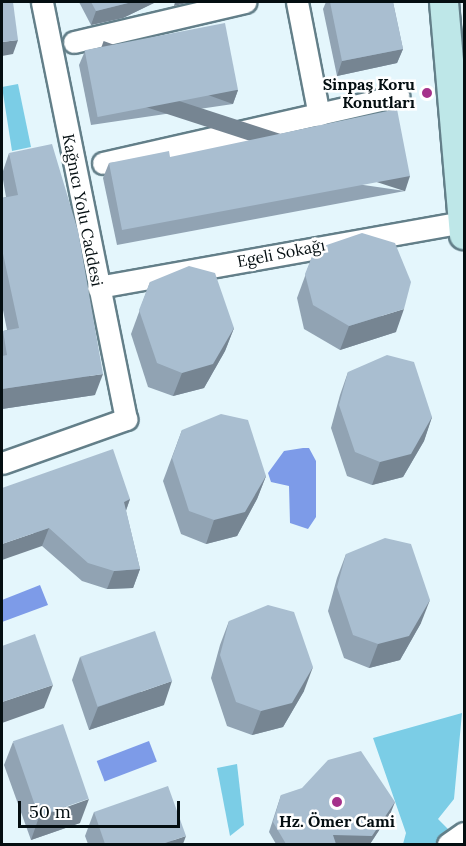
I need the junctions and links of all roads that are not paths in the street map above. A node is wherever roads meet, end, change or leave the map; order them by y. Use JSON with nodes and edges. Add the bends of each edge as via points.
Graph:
{"nodes":[{"id":1,"x":42,"y":2,"type":"edge"},
{"id":2,"x":245,"y":2,"type":"edge"},
{"id":3,"x":297,"y":2,"type":"edge"},
{"id":4,"x":444,"y":2,"type":"edge"},
{"id":5,"x":74,"y":42,"type":"dead end"},
{"id":6,"x":398,"y":96,"type":"dead end"},
{"id":7,"x":319,"y":115,"type":"junction"},
{"id":8,"x":104,"y":163,"type":"dead end"},
{"id":9,"x":464,"y":226,"type":"edge"},
{"id":10,"x":98,"y":287,"type":"junction"},
{"id":11,"x":2,"y":463,"type":"edge"},
{"id":12,"x":465,"y":832,"type":"edge"},
{"id":13,"x":448,"y":844,"type":"edge"}],
"edges":[{"from":1,"to":10,"type":"street","name":"Kağnıcı Yolu Caddesi"},
{"from":2,"to":5,"type":"street"},
{"from":3,"to":7,"type":"street"},
{"from":4,"to":9,"type":"street"},
{"from":6,"to":7,"type":"street"},
{"from":7,"to":8,"type":"street"},
{"from":9,"to":10,"type":"street","name":"Egeli Sokağı"},
{"from":10,"to":11,"type":"street","name":"Kağnıcı Yolu Caddesi","via":[[126,419]]},
{"from":12,"to":13,"type":"street"}]}
